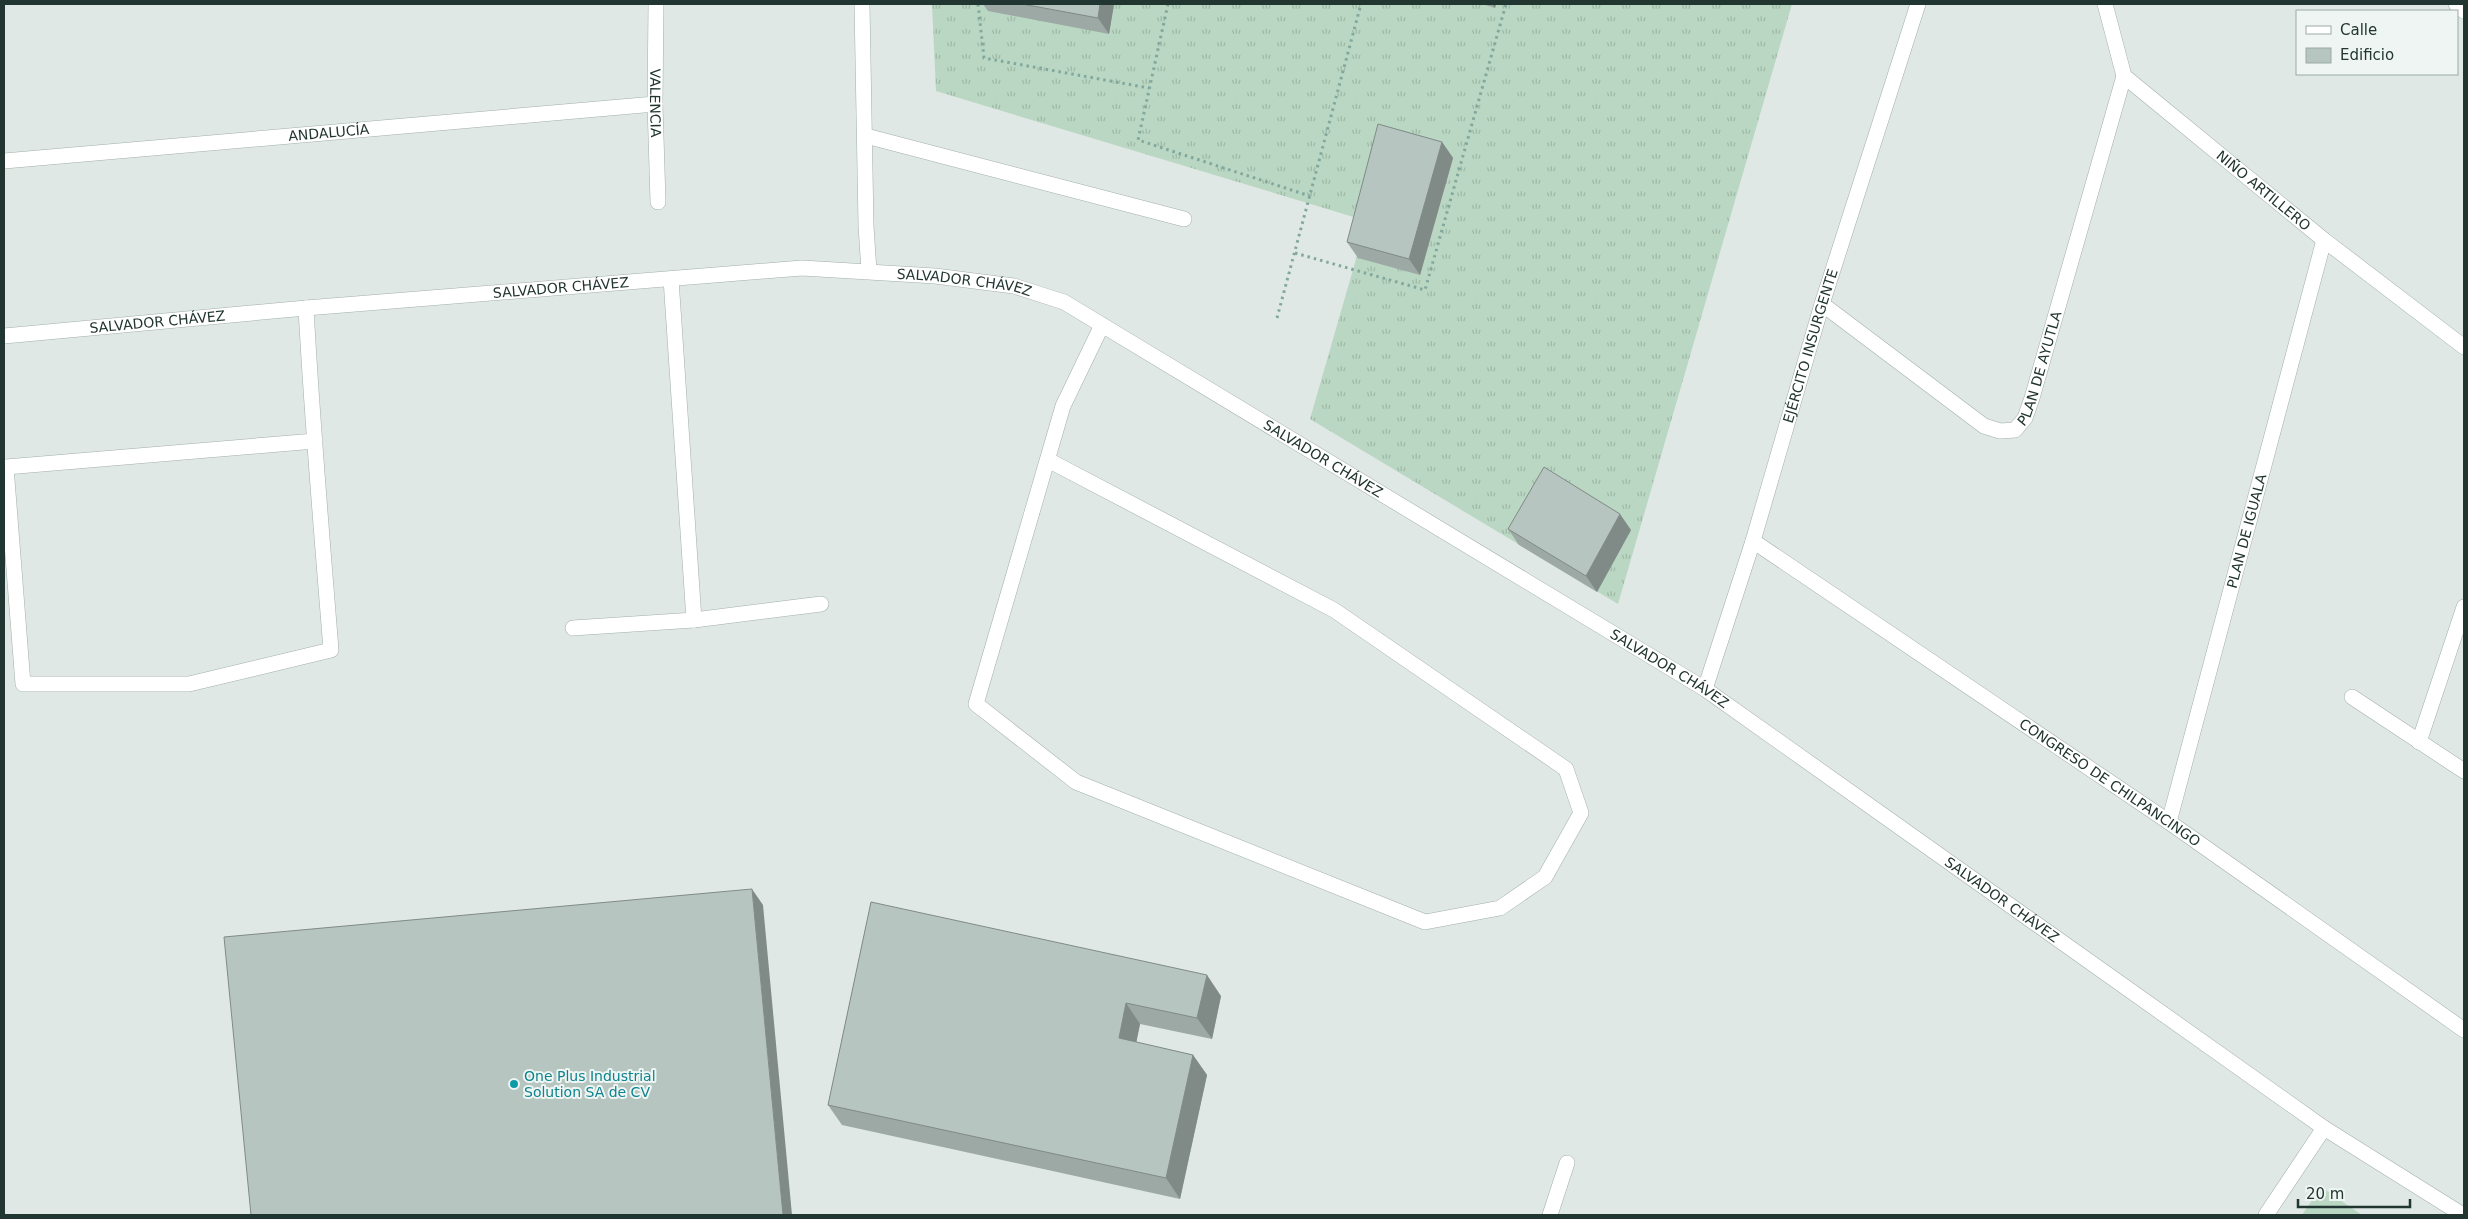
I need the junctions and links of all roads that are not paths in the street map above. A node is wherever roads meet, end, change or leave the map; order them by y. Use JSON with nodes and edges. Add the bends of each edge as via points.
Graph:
{"nodes":[{"id":1,"x":656,"y":4,"type":"edge"},
{"id":2,"x":862,"y":4,"type":"edge"},
{"id":3,"x":1918,"y":4,"type":"edge"},
{"id":4,"x":2105,"y":4,"type":"edge"},
{"id":5,"x":2456,"y":4,"type":"edge"},
{"id":6,"x":2464,"y":10,"type":"edge"},
{"id":7,"x":2124,"y":76,"type":"junction"},
{"id":8,"x":655,"y":104,"type":"junction"},
{"id":9,"x":866,"y":136,"type":"junction"},
{"id":10,"x":4,"y":161,"type":"edge"},
{"id":11,"x":658,"y":202,"type":"dead end"},
{"id":12,"x":1184,"y":219,"type":"dead end"},
{"id":13,"x":2324,"y":240,"type":"junction"},
{"id":14,"x":870,"y":271,"type":"junction"},
{"id":15,"x":671,"y":279,"type":"junction"},
{"id":16,"x":1822,"y":304,"type":"junction"},
{"id":17,"x":306,"y":308,"type":"junction"},
{"id":18,"x":1102,"y":325,"type":"junction"},
{"id":19,"x":4,"y":336,"type":"edge"},
{"id":20,"x":2464,"y":347,"type":"edge"},
{"id":21,"x":316,"y":441,"type":"junction"},
{"id":22,"x":1048,"y":460,"type":"junction"},
{"id":23,"x":1753,"y":541,"type":"junction"},
{"id":24,"x":821,"y":604,"type":"dead end"},
{"id":25,"x":2464,"y":607,"type":"edge"},
{"id":26,"x":694,"y":620,"type":"junction"},
{"id":27,"x":573,"y":628,"type":"dead end"},
{"id":28,"x":1704,"y":689,"type":"junction"},
{"id":29,"x":2352,"y":697,"type":"dead end"},
{"id":30,"x":2419,"y":742,"type":"junction"},
{"id":31,"x":2464,"y":771,"type":"edge"},
{"id":32,"x":2169,"y":822,"type":"junction"},
{"id":33,"x":2464,"y":1030,"type":"edge"},
{"id":34,"x":2324,"y":1128,"type":"junction"},
{"id":35,"x":1567,"y":1163,"type":"dead end"},
{"id":36,"x":1550,"y":1215,"type":"edge"},
{"id":37,"x":2266,"y":1215,"type":"edge"},
{"id":38,"x":2463,"y":1215,"type":"edge"}],
"edges":[{"from":1,"to":8,"type":"street","name":"VALENCIA"},
{"from":2,"to":9,"type":"street"},
{"from":3,"to":16,"type":"street","name":"EJÉRCITO INSURGENTE"},
{"from":4,"to":7,"type":"street"},
{"from":5,"to":6,"type":"street"},
{"from":7,"to":13,"type":"street","name":"NIÑO ARTILLERO"},
{"from":7,"to":16,"type":"street","name":"PLAN DE AYUTLA","via":[[2032,398],[2025,418],[2015,430],[2000,431],[1984,426]]},
{"from":8,"to":10,"type":"street","name":"ANDALUCÍA"},
{"from":8,"to":11,"type":"street","name":"VALENCIA"},
{"from":9,"to":12,"type":"street"},
{"from":9,"to":14,"type":"street"},
{"from":13,"to":20,"type":"street","name":"NIÑO ARTILLERO"},
{"from":13,"to":32,"type":"street","name":"PLAN DE IGUALA"},
{"from":14,"to":15,"type":"street","name":"SALVADOR CHÁVEZ","via":[[802,268]]},
{"from":14,"to":18,"type":"street","name":"SALVADOR CHÁVEZ","via":[[1014,286],[1064,302]]},
{"from":15,"to":17,"type":"street","name":"SALVADOR CHÁVEZ"},
{"from":15,"to":26,"type":"street"},
{"from":16,"to":23,"type":"street","name":"EJÉRCITO INSURGENTE"},
{"from":17,"to":19,"type":"street","name":"SALVADOR CHÁVEZ"},
{"from":17,"to":21,"type":"street"},
{"from":18,"to":22,"type":"street","via":[[1064,406]]},
{"from":18,"to":28,"type":"street","name":"SALVADOR CHÁVEZ"},
{"from":21,"to":21,"type":"street","via":[[330,650],[189,684],[23,684],[6,467]]},
{"from":22,"to":22,"type":"street","via":[[976,704],[1076,782],[1425,922],[1500,908],[1545,877],[1581,813],[1566,770],[1334,610]]},
{"from":23,"to":28,"type":"street","name":"EJÉRCITO INSURGENTE"},
{"from":23,"to":32,"type":"street","name":"CONGRESO DE CHILPANCINGO"},
{"from":24,"to":26,"type":"street"},
{"from":25,"to":30,"type":"street"},
{"from":26,"to":27,"type":"street"},
{"from":28,"to":34,"type":"street","name":"SALVADOR CHÁVEZ"},
{"from":29,"to":30,"type":"street"},
{"from":30,"to":31,"type":"street"},
{"from":32,"to":33,"type":"street","name":"CONGRESO DE CHILPANCINGO"},
{"from":34,"to":37,"type":"street"},
{"from":34,"to":38,"type":"street","name":"SALVADOR CHÁVEZ"},
{"from":35,"to":36,"type":"street"}]}
